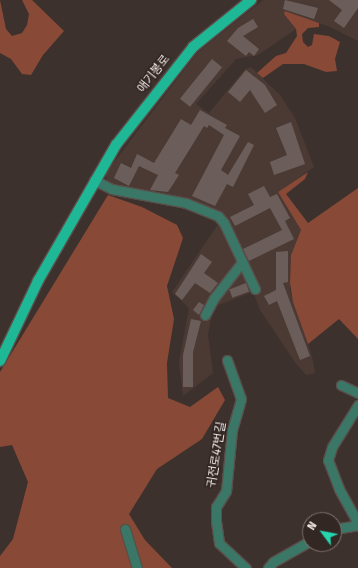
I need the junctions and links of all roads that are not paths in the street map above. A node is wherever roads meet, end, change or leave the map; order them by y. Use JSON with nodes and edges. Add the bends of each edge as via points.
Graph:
{"nodes":[{"id":1,"x":250,"y":0,"type":"edge"},
{"id":2,"x":94,"y":180,"type":"junction"},
{"id":3,"x":242,"y":262,"type":"junction"},
{"id":4,"x":255,"y":289,"type":"dead end"},
{"id":5,"x":205,"y":315,"type":"dead end"},
{"id":6,"x":227,"y":360,"type":"dead end"},
{"id":7,"x":0,"y":361,"type":"edge"},
{"id":8,"x":341,"y":385,"type":"dead end"},
{"id":9,"x":358,"y":393,"type":"edge"},
{"id":10,"x":358,"y":405,"type":"edge"},
{"id":11,"x":358,"y":524,"type":"edge"},
{"id":12,"x":342,"y":527,"type":"edge"},
{"id":13,"x":125,"y":529,"type":"dead end"},
{"id":14,"x":302,"y":546,"type":"edge"},
{"id":15,"x":137,"y":568,"type":"edge"},
{"id":16,"x":246,"y":568,"type":"edge"},
{"id":17,"x":268,"y":568,"type":"edge"}],
"edges":[{"from":1,"to":2,"type":"main road","name":"애기봉로","via":[[212,29],[174,68],[116,145]]},
{"from":2,"to":3,"type":"lane","via":[[112,189],[186,203],[218,216]]},
{"from":2,"to":7,"type":"main road","name":"애기봉로","via":[[38,281]]},
{"from":3,"to":4,"type":"lane"},
{"from":3,"to":5,"type":"lane","via":[[214,298]]},
{"from":6,"to":16,"type":"lane","name":"귀전로47번길","via":[[242,399],[232,430],[226,491],[216,507],[217,532],[219,543]]},
{"from":8,"to":9,"type":"lane"},
{"from":10,"to":11,"type":"lane","via":[[332,447],[328,460],[339,489]]},
{"from":11,"to":12,"type":"lane"},
{"from":13,"to":15,"type":"lane"},
{"from":14,"to":17,"type":"lane","via":[[273,562]]}]}
